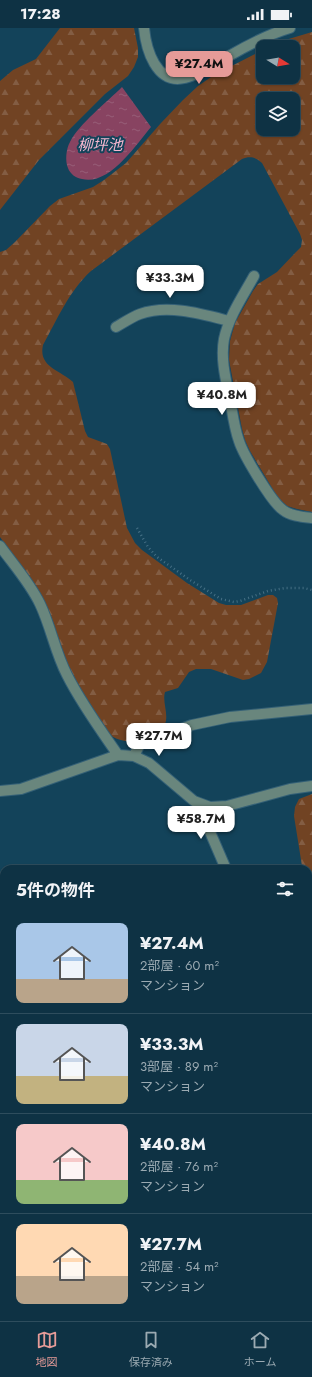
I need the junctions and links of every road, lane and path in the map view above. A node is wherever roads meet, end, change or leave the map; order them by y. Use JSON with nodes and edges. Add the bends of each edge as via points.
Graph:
{"nodes":[{"id":1,"x":144,"y":28,"type":"edge"},
{"id":2,"x":290,"y":28,"type":"edge"},
{"id":3,"x":254,"y":276,"type":"dead end"},
{"id":4,"x":229,"y":320,"type":"junction"},
{"id":5,"x":116,"y":327,"type":"dead end"},
{"id":6,"x":312,"y":518,"type":"edge"},
{"id":7,"x":137,"y":528,"type":"dead end"},
{"id":8,"x":0,"y":546,"type":"edge"},
{"id":9,"x":312,"y":590,"type":"edge"},
{"id":10,"x":312,"y":710,"type":"edge"},
{"id":11,"x":118,"y":754,"type":"junction"},
{"id":12,"x":134,"y":756,"type":"junction"},
{"id":13,"x":312,"y":786,"type":"edge"},
{"id":14,"x":0,"y":791,"type":"edge"},
{"id":15,"x":210,"y":807,"type":"junction"},
{"id":16,"x":224,"y":865,"type":"edge"}],
"edges":[{"from":1,"to":2,"type":"street","via":[[144,36],[154,65],[161,73],[171,78],[182,79]]},
{"from":3,"to":4,"type":"street"},
{"from":4,"to":5,"type":"street","via":[[172,310],[140,314]]},
{"from":4,"to":6,"type":"street","via":[[224,340],[223,361],[239,442],[273,502],[283,511]]},
{"from":7,"to":9,"type":"path","via":[[157,557],[220,599],[240,601],[285,588]]},
{"from":8,"to":11,"type":"street","via":[[36,596],[67,676]]},
{"from":10,"to":12,"type":"street","via":[[230,717],[192,725],[140,744]]},
{"from":11,"to":12,"type":"street"},
{"from":11,"to":14,"type":"street","via":[[21,789]]},
{"from":12,"to":15,"type":"street","via":[[149,763],[194,802]]},
{"from":13,"to":15,"type":"street","via":[[290,788],[227,806]]},
{"from":15,"to":16,"type":"street","via":[[207,825]]}]}
